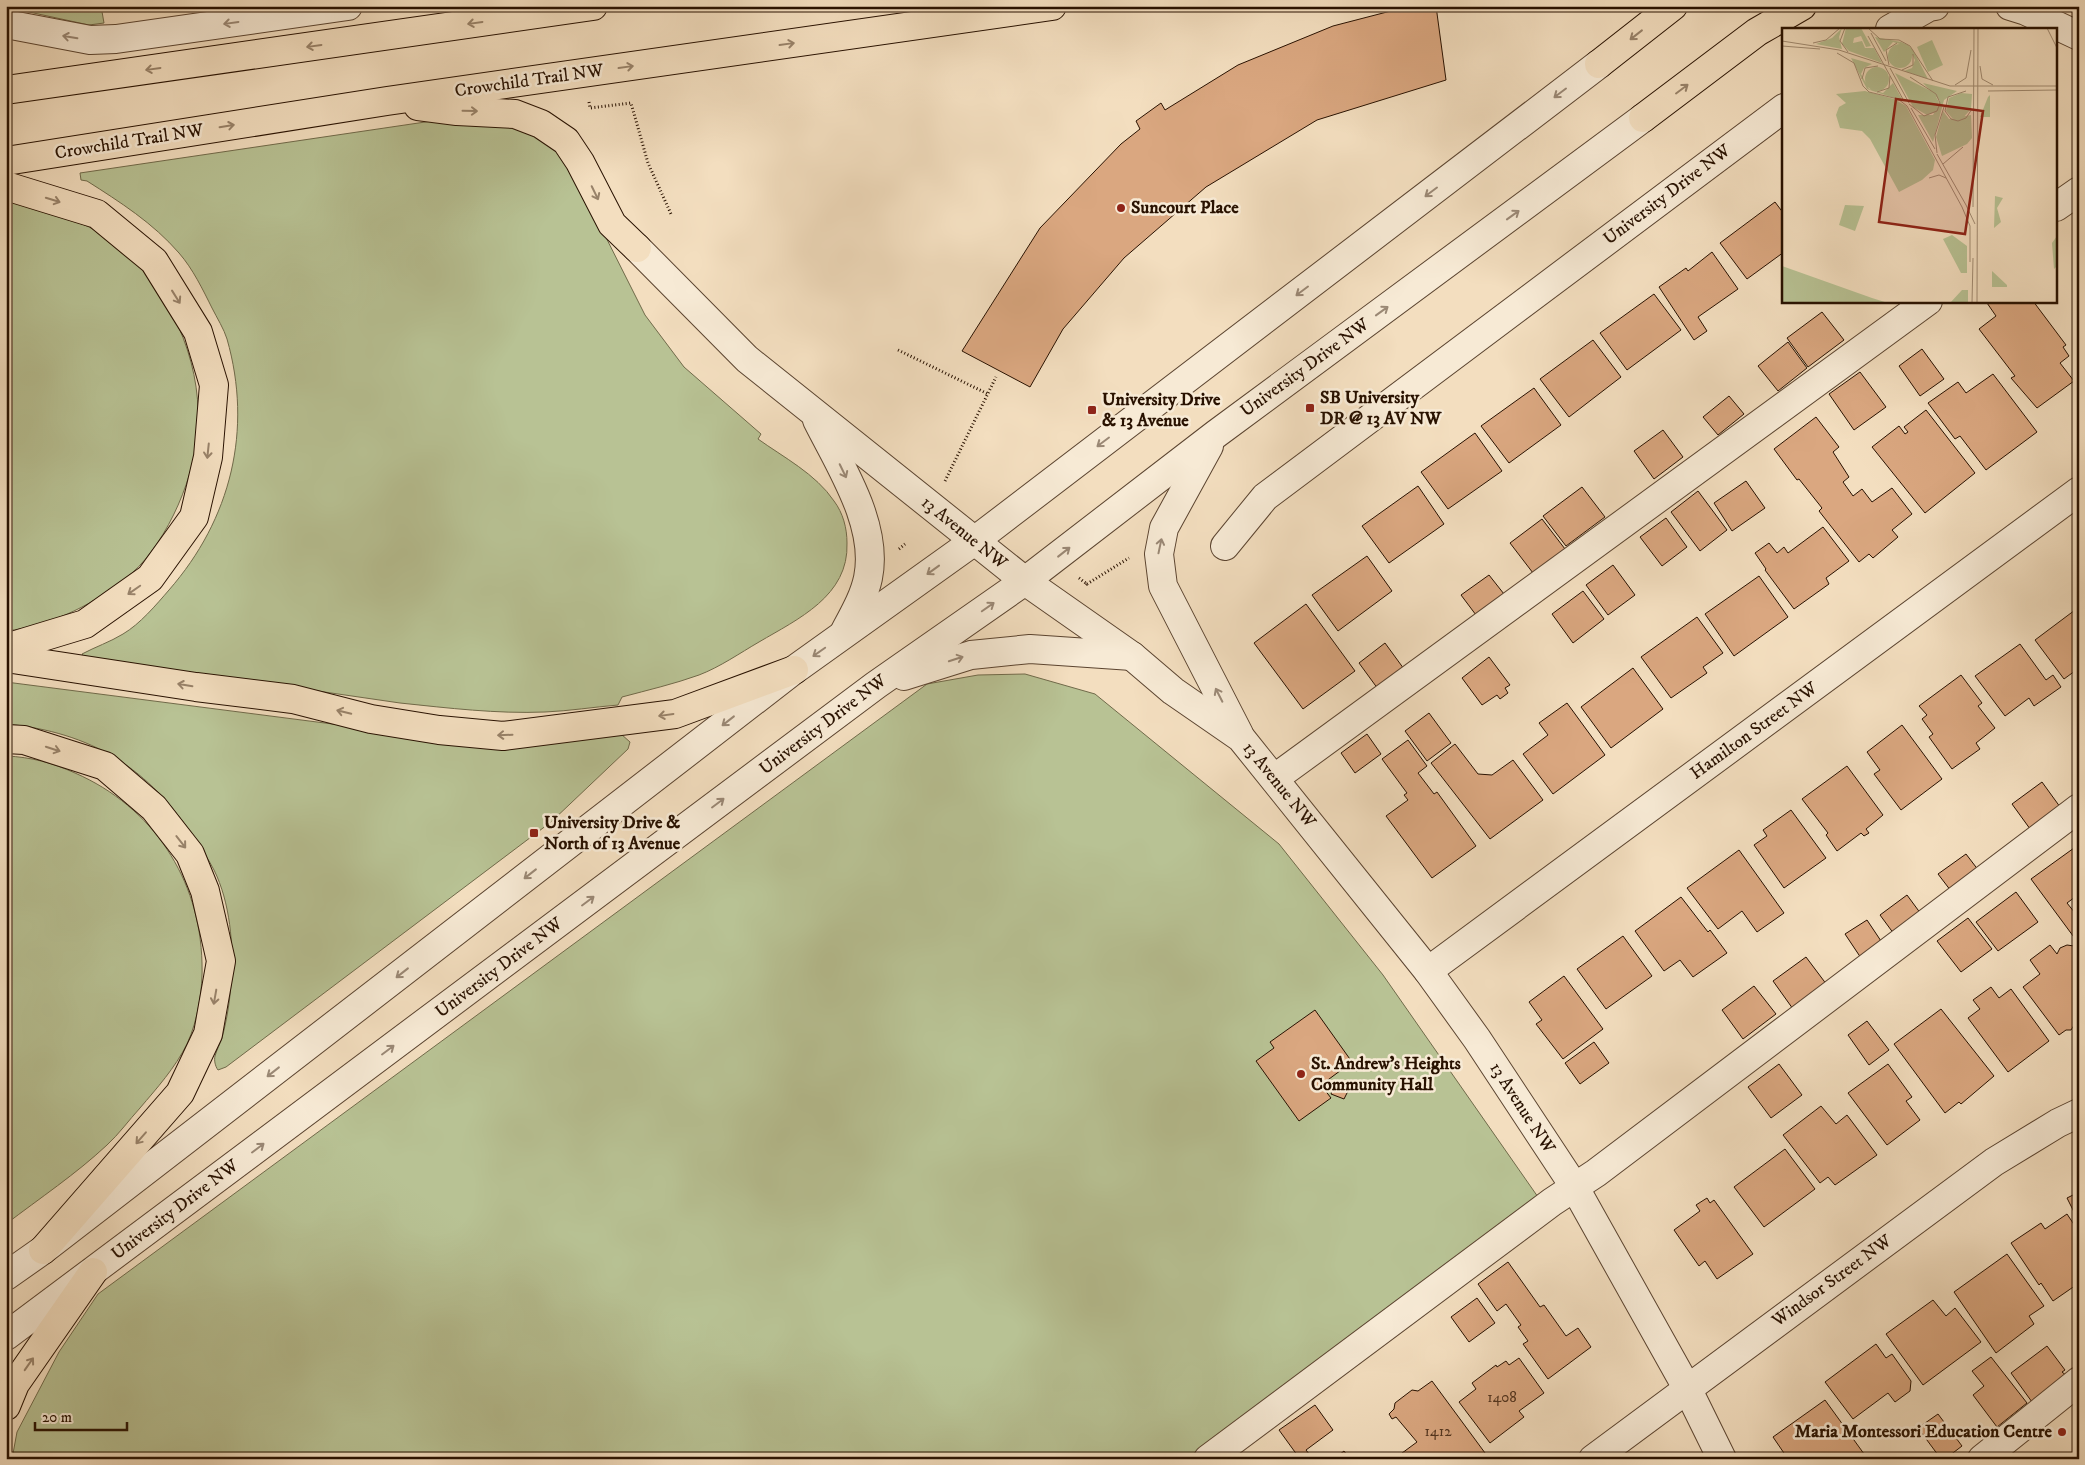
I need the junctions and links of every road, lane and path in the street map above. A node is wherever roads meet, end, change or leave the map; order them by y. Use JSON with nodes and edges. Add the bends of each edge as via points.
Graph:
{"nodes":[{"id":1,"x":348,"y":6,"type":"edge"},
{"id":2,"x":593,"y":6,"type":"edge"},
{"id":3,"x":1052,"y":6,"type":"edge"},
{"id":4,"x":1673,"y":6,"type":"edge"},
{"id":5,"x":1802,"y":6,"type":"edge"},
{"id":6,"x":1935,"y":6,"type":"edge"},
{"id":7,"x":2010,"y":6,"type":"edge"},
{"id":8,"x":6,"y":24,"type":"edge"},
{"id":9,"x":1892,"y":28,"type":"edge"},
{"id":10,"x":2079,"y":36,"type":"edge"},
{"id":11,"x":1599,"y":64,"type":"joint"},
{"id":12,"x":6,"y":90,"type":"edge"},
{"id":13,"x":387,"y":102,"type":"junction"},
{"id":14,"x":590,"y":108,"type":"dead end"},
{"id":15,"x":1782,"y":109,"type":"edge"},
{"id":16,"x":1643,"y":118,"type":"joint"},
{"id":17,"x":6,"y":161,"type":"edge"},
{"id":18,"x":6,"y":186,"type":"edge"},
{"id":19,"x":2079,"y":191,"type":"edge"},
{"id":20,"x":2058,"y":206,"type":"edge"},
{"id":21,"x":671,"y":214,"type":"dead end"},
{"id":22,"x":637,"y":248,"type":"joint"},
{"id":23,"x":1927,"y":302,"type":"edge"},
{"id":24,"x":898,"y":350,"type":"dead end"},
{"id":25,"x":996,"y":377,"type":"dead end"},
{"id":26,"x":988,"y":394,"type":"junction"},
{"id":27,"x":813,"y":412,"type":"junction"},
{"id":28,"x":1216,"y":434,"type":"junction"},
{"id":29,"x":943,"y":484,"type":"dead end"},
{"id":30,"x":2079,"y":491,"type":"edge"},
{"id":31,"x":973,"y":542,"type":"junction"},
{"id":32,"x":1224,"y":546,"type":"dead end"},
{"id":33,"x":1137,"y":553,"type":"dead end"},
{"id":34,"x":1025,"y":582,"type":"junction"},
{"id":35,"x":1087,"y":584,"type":"dead end"},
{"id":36,"x":843,"y":635,"type":"junction"},
{"id":37,"x":6,"y":648,"type":"edge"},
{"id":38,"x":1132,"y":656,"type":"junction"},
{"id":39,"x":6,"y":658,"type":"edge"},
{"id":40,"x":794,"y":670,"type":"junction"},
{"id":41,"x":876,"y":685,"type":"junction"},
{"id":42,"x":1241,"y":738,"type":"junction"},
{"id":43,"x":6,"y":739,"type":"edge"},
{"id":44,"x":1275,"y":778,"type":"junction"},
{"id":45,"x":2079,"y":808,"type":"edge"},
{"id":46,"x":1428,"y":971,"type":"junction"},
{"id":47,"x":2079,"y":1114,"type":"edge"},
{"id":48,"x":1574,"y":1186,"type":"junction"},
{"id":49,"x":43,"y":1250,"type":"junction"},
{"id":50,"x":93,"y":1272,"type":"junction"},
{"id":51,"x":6,"y":1276,"type":"edge"},
{"id":52,"x":6,"y":1336,"type":"edge"},
{"id":53,"x":2079,"y":1382,"type":"edge"},
{"id":54,"x":1687,"y":1388,"type":"junction"},
{"id":55,"x":6,"y":1406,"type":"edge"},
{"id":56,"x":1208,"y":1459,"type":"edge"},
{"id":57,"x":1593,"y":1459,"type":"edge"},
{"id":58,"x":1722,"y":1459,"type":"edge"},
{"id":59,"x":1982,"y":1459,"type":"edge"}],
"edges":[{"from":1,"to":8,"type":"street","one_way":true,"via":[[116,39],[90,40]]},
{"from":2,"to":12,"type":"highway","one_way":true},
{"from":13,"to":3,"type":"highway","name":"Crowchild Trail NW","one_way":true},
{"from":4,"to":11,"type":"highway","one_way":true},
{"from":16,"to":5,"type":"highway","one_way":true,"via":[[1757,32]]},
{"from":6,"to":9,"type":"street"},
{"from":7,"to":10,"type":"street"},
{"from":11,"to":31,"type":"street","one_way":true},
{"from":17,"to":13,"type":"highway","name":"Crowchild Trail NW","one_way":true},
{"from":13,"to":22,"type":"highway","one_way":true,"via":[[515,114],[541,124],[566,141],[612,224]]},
{"from":14,"to":21,"type":"path","via":[[631,103],[648,162]]},
{"from":15,"to":32,"type":"street","name":"University Drive NW","via":[[1265,497]]},
{"from":28,"to":16,"type":"street","name":"University Drive NW","one_way":true},
{"from":18,"to":37,"type":"highway","one_way":true,"via":[[97,214],[154,262],[198,332],[214,385],[208,457],[194,517],[150,578],[85,624]]},
{"from":19,"to":20,"type":"street"},
{"from":22,"to":27,"type":"street","name":"13 Avenue NW","via":[[746,359]]},
{"from":23,"to":44,"type":"street"},
{"from":24,"to":26,"type":"path"},
{"from":25,"to":26,"type":"path"},
{"from":26,"to":29,"type":"path"},
{"from":27,"to":31,"type":"street","name":"13 Avenue NW"},
{"from":27,"to":36,"type":"street","one_way":true,"via":[[860,505],[870,553],[868,578],[860,604]]},
{"from":34,"to":28,"type":"street","name":"University Drive NW","one_way":true},
{"from":42,"to":28,"type":"street","one_way":true,"via":[[1162,586],[1159,554],[1164,528]]},
{"from":30,"to":46,"type":"street","name":"Hamilton Street NW"},
{"from":31,"to":34,"type":"street","name":"13 Avenue NW"},
{"from":31,"to":36,"type":"street","one_way":true},
{"from":33,"to":35,"type":"path"},
{"from":34,"to":38,"type":"street","name":"13 Avenue NW"},
{"from":41,"to":34,"type":"street","name":"University Drive NW","one_way":true},
{"from":36,"to":40,"type":"street","one_way":true},
{"from":41,"to":38,"type":"street","one_way":true,"via":[[971,655],[1030,649]]},
{"from":38,"to":42,"type":"street","name":"13 Avenue NW","via":[[1173,692]]},
{"from":40,"to":39,"type":"highway","one_way":true,"via":[[675,714],[503,736],[439,730],[371,719],[293,699]]},
{"from":40,"to":49,"type":"street","one_way":true},
{"from":50,"to":41,"type":"street","name":"University Drive NW","one_way":true},
{"from":42,"to":44,"type":"street","name":"13 Avenue NW"},
{"from":43,"to":49,"type":"highway","one_way":true,"via":[[24,740],[105,766],[154,808],[190,854],[205,891],[221,961],[208,1034],[180,1093]]},
{"from":44,"to":46,"type":"street","name":"13 Avenue NW"},
{"from":45,"to":48,"type":"street","via":[[1596,1173]]},
{"from":46,"to":48,"type":"street","name":"13 Avenue NW"},
{"from":47,"to":54,"type":"street","name":"Windsor Street NW","via":[[1994,1162]]},
{"from":48,"to":54,"type":"street","name":"13 Avenue NW"},
{"from":48,"to":56,"type":"street"},
{"from":49,"to":51,"type":"street"},
{"from":50,"to":52,"type":"street","name":"University Drive NW"},
{"from":55,"to":50,"type":"highway","one_way":true,"via":[[15,1384]]},
{"from":53,"to":59,"type":"street"},
{"from":54,"to":57,"type":"street","name":"Windsor Street NW"},
{"from":54,"to":58,"type":"street","name":"13 Avenue NW"}]}
